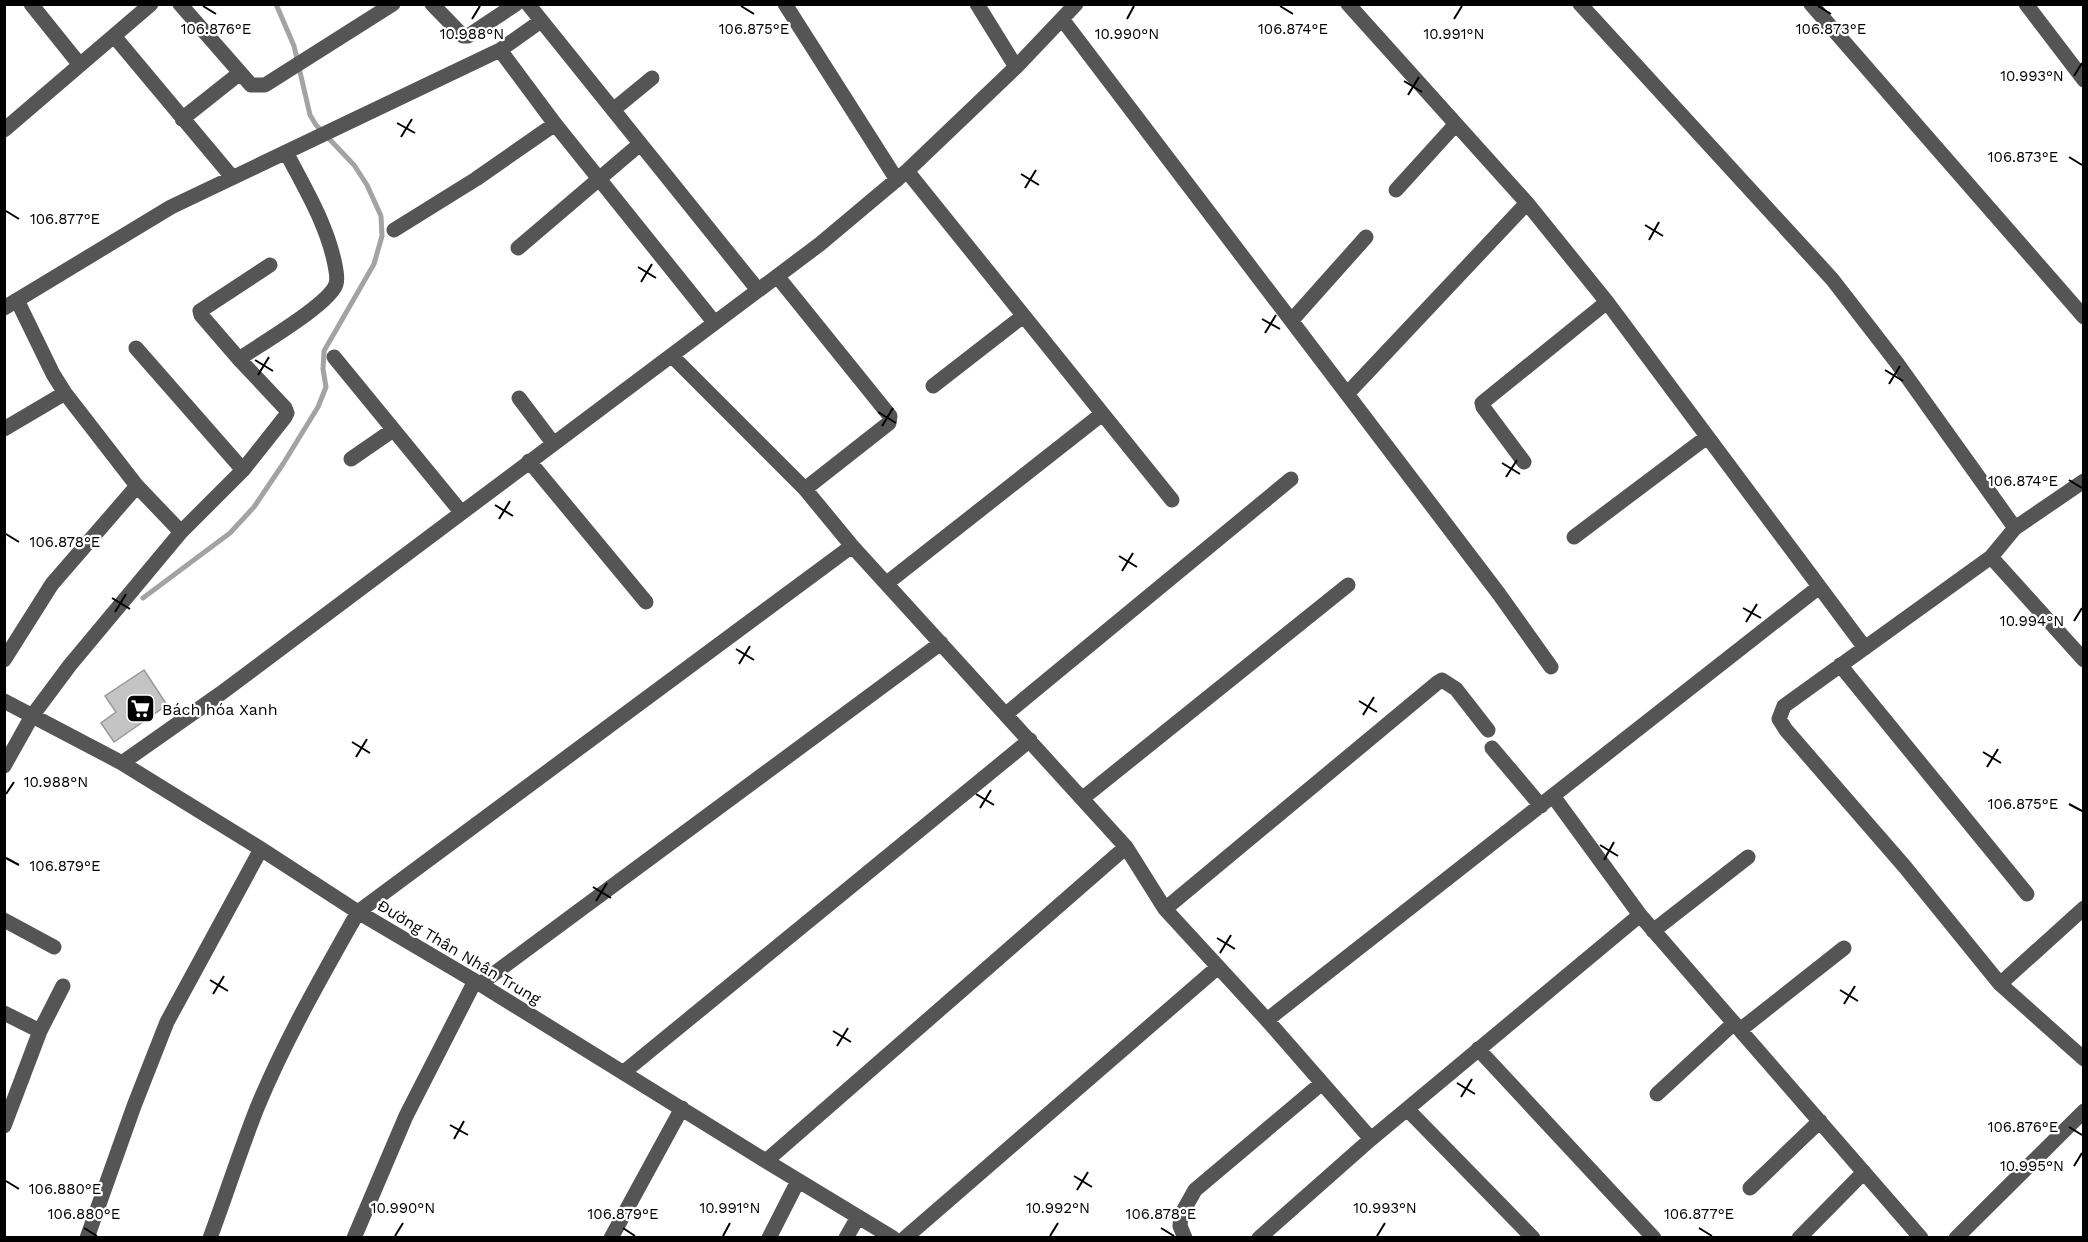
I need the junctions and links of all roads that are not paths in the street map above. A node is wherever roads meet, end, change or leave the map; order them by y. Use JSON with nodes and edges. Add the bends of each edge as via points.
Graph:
{"nodes":[{"id":1,"x":31,"y":4,"type":"edge"},
{"id":2,"x":180,"y":4,"type":"edge"},
{"id":3,"x":393,"y":4,"type":"edge"},
{"id":4,"x":432,"y":4,"type":"edge"},
{"id":5,"x":516,"y":4,"type":"edge"},
{"id":6,"x":528,"y":4,"type":"edge"},
{"id":7,"x":785,"y":4,"type":"edge"},
{"id":8,"x":977,"y":4,"type":"edge"},
{"id":9,"x":1076,"y":4,"type":"edge"},
{"id":10,"x":1348,"y":4,"type":"edge"},
{"id":11,"x":1580,"y":4,"type":"edge"},
{"id":12,"x":1811,"y":4,"type":"edge"},
{"id":13,"x":2026,"y":4,"type":"edge"},
{"id":14,"x":144,"y":7,"type":"edge"},
{"id":15,"x":1062,"y":19,"type":"junction"},
{"id":16,"x":541,"y":21,"type":"junction"},
{"id":17,"x":114,"y":36,"type":"junction"},
{"id":18,"x":500,"y":50,"type":"junction"},
{"id":19,"x":80,"y":65,"type":"junction"},
{"id":20,"x":1016,"y":67,"type":"junction"},
{"id":21,"x":240,"y":73,"type":"junction"},
{"id":22,"x":652,"y":78,"type":"dead end"},
{"id":23,"x":2084,"y":80,"type":"edge"},
{"id":24,"x":613,"y":110,"type":"junction"},
{"id":25,"x":183,"y":119,"type":"junction"},
{"id":26,"x":555,"y":124,"type":"junction"},
{"id":27,"x":1455,"y":125,"type":"junction"},
{"id":28,"x":4,"y":130,"type":"edge"},
{"id":29,"x":640,"y":144,"type":"junction"},
{"id":30,"x":285,"y":152,"type":"junction"},
{"id":31,"x":902,"y":176,"type":"junction"},
{"id":32,"x":232,"y":177,"type":"junction"},
{"id":33,"x":598,"y":178,"type":"junction"},
{"id":34,"x":1396,"y":190,"type":"dead end"},
{"id":35,"x":1527,"y":203,"type":"junction"},
{"id":36,"x":394,"y":230,"type":"dead end"},
{"id":37,"x":1366,"y":237,"type":"dead end"},
{"id":38,"x":518,"y":248,"type":"dead end"},
{"id":39,"x":270,"y":265,"type":"dead end"},
{"id":40,"x":777,"y":276,"type":"junction"},
{"id":41,"x":758,"y":290,"type":"junction"},
{"id":42,"x":1607,"y":302,"type":"junction"},
{"id":43,"x":11,"y":304,"type":"edge"},
{"id":44,"x":1023,"y":316,"type":"junction"},
{"id":45,"x":2084,"y":317,"type":"edge"},
{"id":46,"x":1292,"y":320,"type":"junction"},
{"id":47,"x":714,"y":322,"type":"junction"},
{"id":48,"x":136,"y":348,"type":"dead end"},
{"id":49,"x":672,"y":356,"type":"junction"},
{"id":50,"x":334,"y":357,"type":"dead end"},
{"id":51,"x":239,"y":358,"type":"junction"},
{"id":52,"x":933,"y":386,"type":"dead end"},
{"id":53,"x":65,"y":393,"type":"junction"},
{"id":54,"x":1347,"y":394,"type":"junction"},
{"id":55,"x":519,"y":398,"type":"dead end"},
{"id":56,"x":1102,"y":414,"type":"junction"},
{"id":57,"x":4,"y":429,"type":"edge"},
{"id":58,"x":393,"y":430,"type":"junction"},
{"id":59,"x":1707,"y":437,"type":"junction"},
{"id":60,"x":553,"y":443,"type":"junction"},
{"id":61,"x":351,"y":459,"type":"dead end"},
{"id":62,"x":529,"y":461,"type":"junction"},
{"id":63,"x":1524,"y":462,"type":"dead end"},
{"id":64,"x":243,"y":470,"type":"junction"},
{"id":65,"x":1291,"y":479,"type":"dead end"},
{"id":66,"x":2084,"y":481,"type":"edge"},
{"id":67,"x":137,"y":486,"type":"junction"},
{"id":68,"x":805,"y":489,"type":"junction"},
{"id":69,"x":1172,"y":500,"type":"dead end"},
{"id":70,"x":461,"y":512,"type":"junction"},
{"id":71,"x":2015,"y":528,"type":"junction"},
{"id":72,"x":181,"y":532,"type":"junction"},
{"id":73,"x":1574,"y":537,"type":"dead end"},
{"id":74,"x":852,"y":546,"type":"junction"},
{"id":75,"x":1991,"y":557,"type":"junction"},
{"id":76,"x":887,"y":583,"type":"junction"},
{"id":77,"x":1348,"y":585,"type":"dead end"},
{"id":78,"x":1819,"y":587,"type":"junction"},
{"id":79,"x":646,"y":602,"type":"dead end"},
{"id":80,"x":941,"y":643,"type":"junction"},
{"id":81,"x":1865,"y":648,"type":"junction"},
{"id":82,"x":4,"y":660,"type":"edge"},
{"id":83,"x":2084,"y":660,"type":"edge"},
{"id":84,"x":1840,"y":665,"type":"junction"},
{"id":85,"x":1551,"y":667,"type":"dead end"},
{"id":86,"x":4,"y":701,"type":"edge"},
{"id":87,"x":1006,"y":714,"type":"junction"},
{"id":88,"x":32,"y":716,"type":"junction"},
{"id":89,"x":1488,"y":730,"type":"dead end"},
{"id":90,"x":1030,"y":740,"type":"junction"},
{"id":91,"x":1492,"y":748,"type":"dead end"},
{"id":92,"x":122,"y":763,"type":"junction"},
{"id":93,"x":4,"y":766,"type":"edge"},
{"id":94,"x":1083,"y":798,"type":"junction"},
{"id":95,"x":1547,"y":801,"type":"junction"},
{"id":96,"x":1126,"y":847,"type":"junction"},
{"id":97,"x":261,"y":849,"type":"junction"},
{"id":98,"x":1748,"y":857,"type":"dead end"},
{"id":99,"x":2027,"y":894,"type":"dead end"},
{"id":100,"x":2084,"y":908,"type":"edge"},
{"id":101,"x":1165,"y":909,"type":"junction"},
{"id":102,"x":358,"y":912,"type":"junction"},
{"id":103,"x":1640,"y":915,"type":"junction"},
{"id":104,"x":4,"y":920,"type":"edge"},
{"id":105,"x":1653,"y":931,"type":"junction"},
{"id":106,"x":54,"y":947,"type":"dead end"},
{"id":107,"x":1844,"y":948,"type":"dead end"},
{"id":108,"x":1218,"y":967,"type":"junction"},
{"id":109,"x":478,"y":983,"type":"junction"},
{"id":110,"x":2000,"y":984,"type":"junction"},
{"id":111,"x":63,"y":986,"type":"dead end"},
{"id":112,"x":4,"y":1013,"type":"edge"},
{"id":113,"x":1267,"y":1020,"type":"junction"},
{"id":114,"x":1737,"y":1026,"type":"junction"},
{"id":115,"x":40,"y":1031,"type":"junction"},
{"id":116,"x":1478,"y":1049,"type":"junction"},
{"id":117,"x":2084,"y":1059,"type":"edge"},
{"id":118,"x":624,"y":1072,"type":"junction"},
{"id":119,"x":1322,"y":1083,"type":"junction"},
{"id":120,"x":1657,"y":1094,"type":"dead end"},
{"id":121,"x":681,"y":1108,"type":"junction"},
{"id":122,"x":1407,"y":1109,"type":"junction"},
{"id":123,"x":2084,"y":1111,"type":"edge"},
{"id":124,"x":1820,"y":1121,"type":"junction"},
{"id":125,"x":4,"y":1126,"type":"edge"},
{"id":126,"x":1371,"y":1139,"type":"junction"},
{"id":127,"x":766,"y":1161,"type":"junction"},
{"id":128,"x":1864,"y":1172,"type":"junction"},
{"id":129,"x":798,"y":1181,"type":"junction"},
{"id":130,"x":1750,"y":1188,"type":"dead end"},
{"id":131,"x":858,"y":1217,"type":"junction"},
{"id":132,"x":87,"y":1238,"type":"edge"},
{"id":133,"x":210,"y":1238,"type":"edge"},
{"id":134,"x":354,"y":1238,"type":"edge"},
{"id":135,"x":611,"y":1238,"type":"edge"},
{"id":136,"x":769,"y":1238,"type":"edge"},
{"id":137,"x":846,"y":1238,"type":"edge"},
{"id":138,"x":893,"y":1238,"type":"edge"},
{"id":139,"x":905,"y":1238,"type":"edge"},
{"id":140,"x":1185,"y":1238,"type":"edge"},
{"id":141,"x":1259,"y":1238,"type":"edge"},
{"id":142,"x":1533,"y":1238,"type":"edge"},
{"id":143,"x":1654,"y":1238,"type":"edge"},
{"id":144,"x":1799,"y":1238,"type":"edge"},
{"id":145,"x":1922,"y":1238,"type":"edge"},
{"id":146,"x":1956,"y":1238,"type":"edge"}],
"edges":[{"from":1,"to":19,"type":"street"},
{"from":2,"to":21,"type":"street"},
{"from":3,"to":21,"type":"street","via":[[265,85],[251,85]]},
{"from":4,"to":5,"type":"street","via":[[460,33],[468,36]]},
{"from":6,"to":16,"type":"street"},
{"from":7,"to":31,"type":"street"},
{"from":8,"to":20,"type":"street"},
{"from":9,"to":15,"type":"street"},
{"from":10,"to":27,"type":"street"},
{"from":11,"to":71,"type":"street","via":[[1832,279]]},
{"from":12,"to":45,"type":"street"},
{"from":13,"to":23,"type":"street"},
{"from":14,"to":17,"type":"street"},
{"from":15,"to":20,"type":"street"},
{"from":15,"to":46,"type":"street"},
{"from":16,"to":18,"type":"street"},
{"from":16,"to":24,"type":"street"},
{"from":17,"to":19,"type":"street"},
{"from":17,"to":25,"type":"street"},
{"from":18,"to":26,"type":"street"},
{"from":18,"to":30,"type":"street"},
{"from":19,"to":28,"type":"street"},
{"from":20,"to":31,"type":"street"},
{"from":21,"to":25,"type":"street"},
{"from":22,"to":24,"type":"street"},
{"from":24,"to":29,"type":"street"},
{"from":25,"to":32,"type":"street"},
{"from":26,"to":33,"type":"street"},
{"from":26,"to":36,"type":"street"},
{"from":27,"to":34,"type":"street"},
{"from":27,"to":35,"type":"street"},
{"from":29,"to":33,"type":"street"},
{"from":29,"to":41,"type":"street"},
{"from":30,"to":32,"type":"street"},
{"from":30,"to":51,"type":"street","via":[[325,227],[336,285],[323,301]]},
{"from":31,"to":40,"type":"street"},
{"from":31,"to":44,"type":"street"},
{"from":32,"to":43,"type":"street","via":[[171,207]]},
{"from":33,"to":38,"type":"street"},
{"from":33,"to":47,"type":"street"},
{"from":35,"to":42,"type":"street"},
{"from":35,"to":54,"type":"street"},
{"from":37,"to":46,"type":"street"},
{"from":39,"to":51,"type":"street","via":[[200,311]]},
{"from":40,"to":41,"type":"street"},
{"from":40,"to":68,"type":"street","via":[[890,416],[889,423]]},
{"from":41,"to":47,"type":"street"},
{"from":42,"to":59,"type":"street"},
{"from":42,"to":63,"type":"street","via":[[1482,403]]},
{"from":43,"to":53,"type":"street"},
{"from":44,"to":52,"type":"street"},
{"from":44,"to":56,"type":"street"},
{"from":46,"to":54,"type":"street"},
{"from":47,"to":49,"type":"street"},
{"from":48,"to":64,"type":"street"},
{"from":49,"to":60,"type":"street"},
{"from":49,"to":68,"type":"street"},
{"from":50,"to":58,"type":"street"},
{"from":51,"to":64,"type":"street","via":[[287,413]]},
{"from":53,"to":57,"type":"street"},
{"from":53,"to":67,"type":"street"},
{"from":54,"to":85,"type":"street"},
{"from":55,"to":60,"type":"street"},
{"from":56,"to":69,"type":"street"},
{"from":56,"to":76,"type":"street"},
{"from":58,"to":61,"type":"street"},
{"from":58,"to":70,"type":"street"},
{"from":59,"to":73,"type":"street"},
{"from":59,"to":78,"type":"street"},
{"from":60,"to":62,"type":"street"},
{"from":62,"to":70,"type":"street"},
{"from":62,"to":79,"type":"street"},
{"from":64,"to":72,"type":"street"},
{"from":65,"to":87,"type":"street"},
{"from":66,"to":71,"type":"street"},
{"from":67,"to":72,"type":"street"},
{"from":67,"to":82,"type":"street","via":[[52,584]]},
{"from":68,"to":74,"type":"street"},
{"from":70,"to":92,"type":"street"},
{"from":71,"to":75,"type":"street"},
{"from":72,"to":88,"type":"street"},
{"from":74,"to":76,"type":"street"},
{"from":74,"to":102,"type":"street"},
{"from":75,"to":81,"type":"street"},
{"from":75,"to":83,"type":"street"},
{"from":76,"to":80,"type":"street"},
{"from":77,"to":94,"type":"street"},
{"from":78,"to":81,"type":"street"},
{"from":78,"to":95,"type":"street"},
{"from":80,"to":87,"type":"street"},
{"from":80,"to":109,"type":"street"},
{"from":81,"to":84,"type":"street"},
{"from":84,"to":99,"type":"street"},
{"from":84,"to":110,"type":"street","via":[[1784,706],[1779,719]]},
{"from":86,"to":88,"type":"street","name":"Đường Thân Nhân Trung"},
{"from":87,"to":90,"type":"street"},
{"from":88,"to":92,"type":"street","name":"Đường Thân Nhân Trung"},
{"from":88,"to":93,"type":"street"},
{"from":89,"to":101,"type":"street","via":[[1452,685],[1442,680]]},
{"from":90,"to":94,"type":"street"},
{"from":90,"to":118,"type":"street"},
{"from":91,"to":95,"type":"street"},
{"from":92,"to":97,"type":"street","name":"Đường Thân Nhân Trung"},
{"from":94,"to":96,"type":"street"},
{"from":95,"to":103,"type":"street"},
{"from":95,"to":113,"type":"street"},
{"from":96,"to":101,"type":"street"},
{"from":96,"to":127,"type":"street"},
{"from":97,"to":102,"type":"street","name":"Đường Thân Nhân Trung"},
{"from":97,"to":132,"type":"street","via":[[167,1022]]},
{"from":98,"to":105,"type":"street"},
{"from":100,"to":110,"type":"street"},
{"from":101,"to":108,"type":"street"},
{"from":102,"to":109,"type":"street","name":"Đường Thân Nhân Trung"},
{"from":102,"to":133,"type":"street","via":[[276,1067]]},
{"from":103,"to":105,"type":"street"},
{"from":103,"to":116,"type":"street"},
{"from":104,"to":106,"type":"street"},
{"from":105,"to":114,"type":"street"},
{"from":107,"to":114,"type":"street"},
{"from":108,"to":113,"type":"street"},
{"from":108,"to":139,"type":"street"},
{"from":109,"to":118,"type":"street","name":"Đường Thân Nhân Trung"},
{"from":109,"to":134,"type":"street","via":[[406,1116]]},
{"from":110,"to":117,"type":"street"},
{"from":111,"to":115,"type":"street"},
{"from":112,"to":115,"type":"street"},
{"from":113,"to":119,"type":"street"},
{"from":114,"to":120,"type":"street"},
{"from":114,"to":124,"type":"street"},
{"from":115,"to":125,"type":"street"},
{"from":116,"to":122,"type":"street"},
{"from":116,"to":143,"type":"street"},
{"from":118,"to":121,"type":"street","name":"Đường Thân Nhân Trung"},
{"from":119,"to":126,"type":"street"},
{"from":119,"to":140,"type":"street","via":[[1195,1191],[1181,1215]]},
{"from":121,"to":127,"type":"street","name":"Đường Thân Nhân Trung"},
{"from":121,"to":135,"type":"street"},
{"from":122,"to":126,"type":"street"},
{"from":122,"to":142,"type":"street"},
{"from":123,"to":146,"type":"street"},
{"from":124,"to":128,"type":"street"},
{"from":124,"to":130,"type":"street"},
{"from":126,"to":141,"type":"street"},
{"from":127,"to":129,"type":"street","name":"Đường Thân Nhân Trung"},
{"from":128,"to":144,"type":"street"},
{"from":128,"to":145,"type":"street"},
{"from":129,"to":131,"type":"street","name":"Đường Thân Nhân Trung"},
{"from":129,"to":136,"type":"street"},
{"from":131,"to":137,"type":"street"},
{"from":131,"to":138,"type":"street","name":"Đường Thân Nhân Trung"}]}
